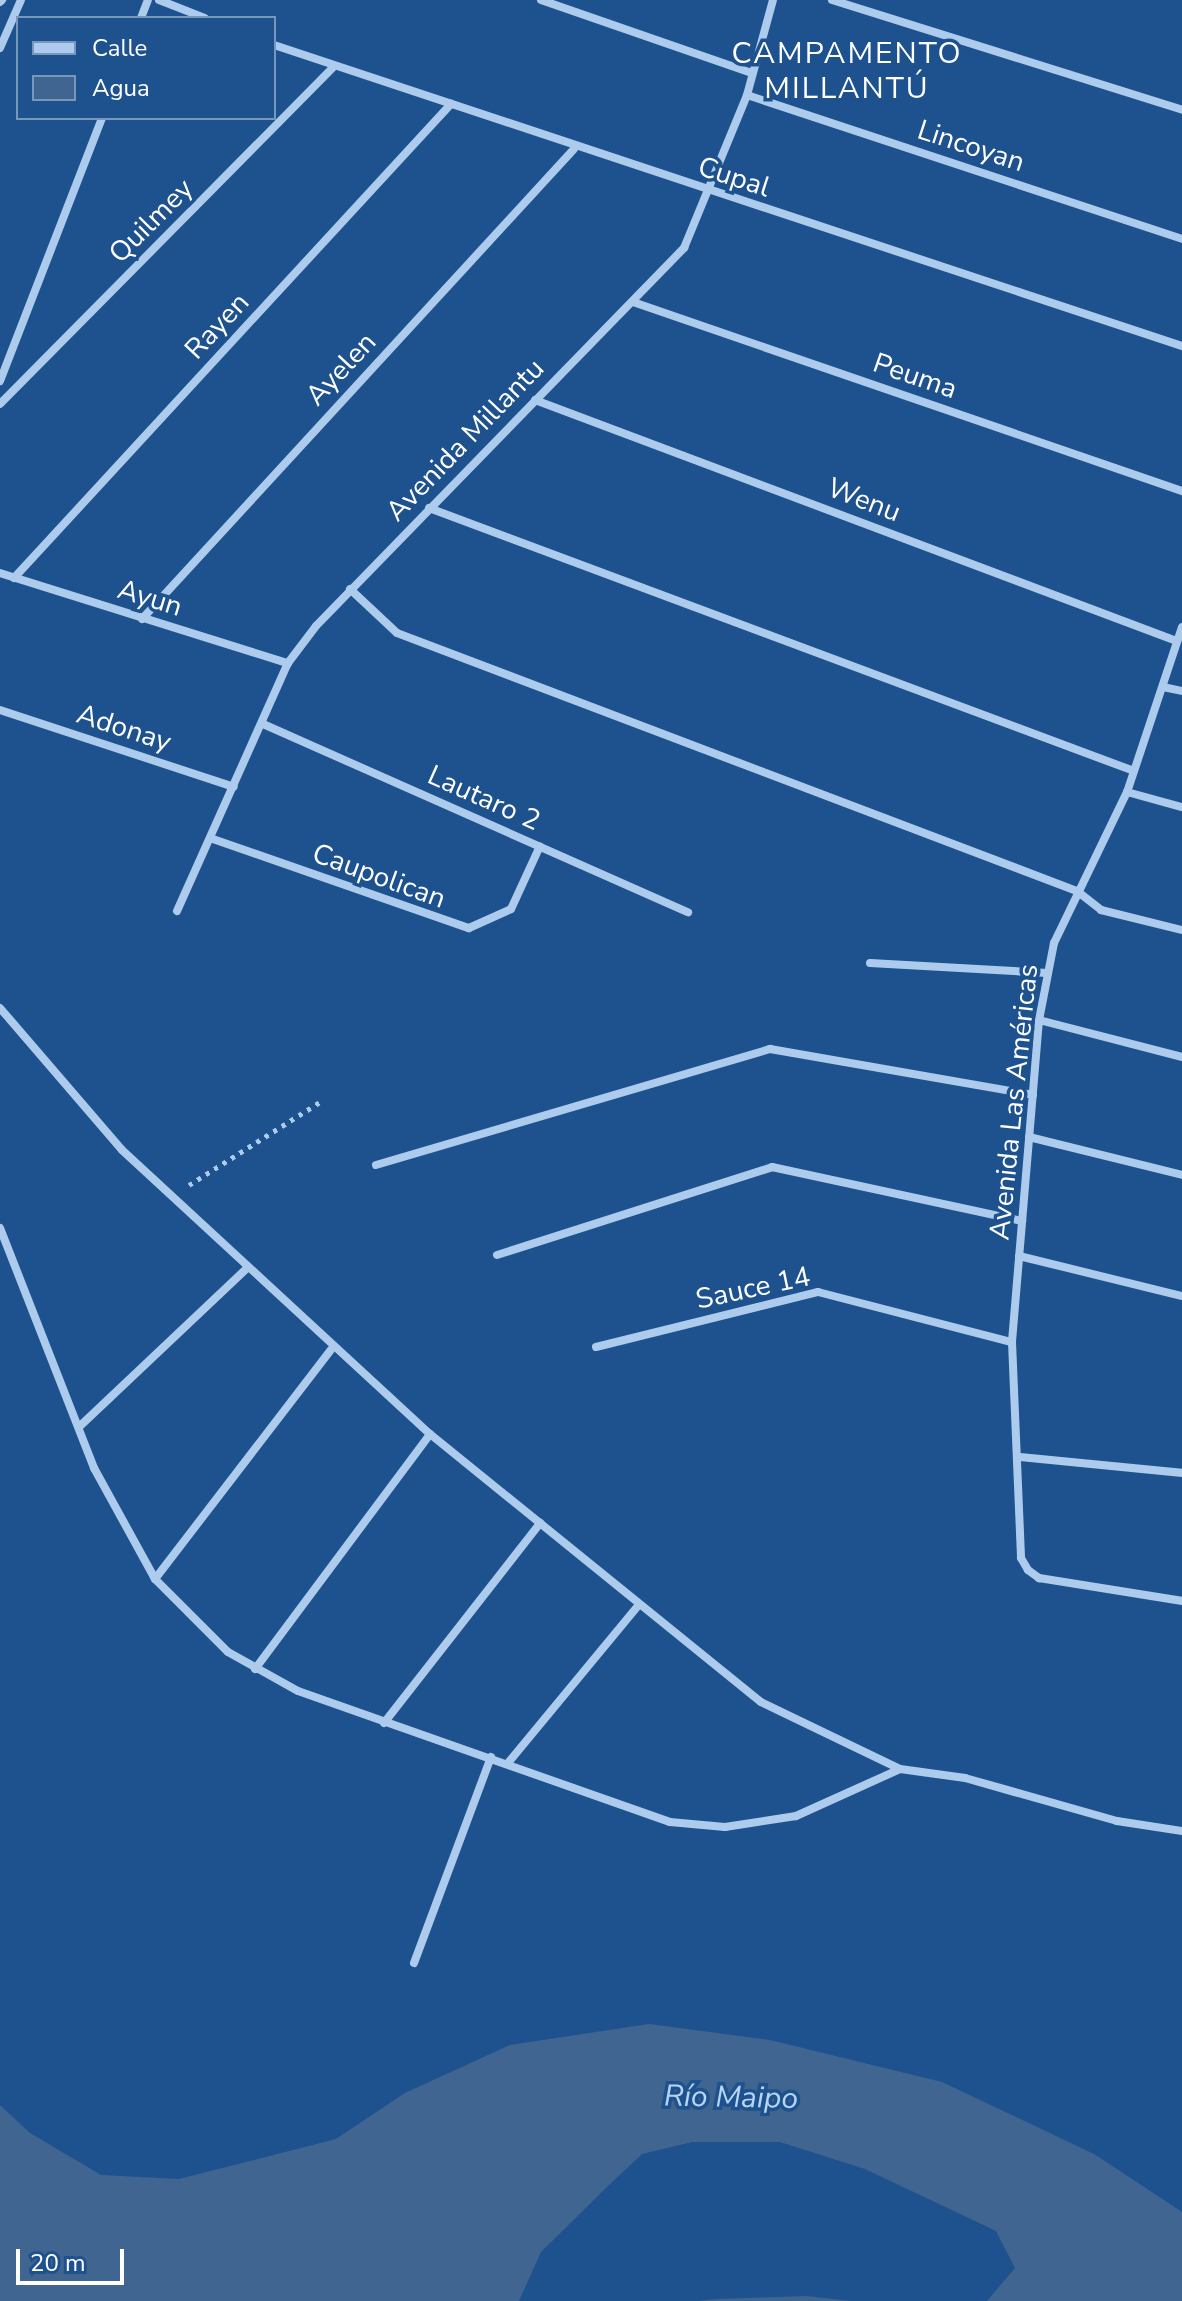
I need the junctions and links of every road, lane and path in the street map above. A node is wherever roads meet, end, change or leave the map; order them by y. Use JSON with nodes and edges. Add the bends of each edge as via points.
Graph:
{"nodes":[{"id":1,"x":21,"y":0,"type":"edge"},
{"id":2,"x":159,"y":0,"type":"edge"},
{"id":3,"x":541,"y":0,"type":"edge"},
{"id":4,"x":773,"y":0,"type":"edge"},
{"id":5,"x":832,"y":0,"type":"edge"},
{"id":6,"x":200,"y":16,"type":"edge"},
{"id":7,"x":276,"y":46,"type":"edge"},
{"id":8,"x":0,"y":48,"type":"edge"},
{"id":9,"x":333,"y":68,"type":"junction"},
{"id":10,"x":752,"y":73,"type":"junction"},
{"id":11,"x":747,"y":95,"type":"junction"},
{"id":12,"x":451,"y":104,"type":"junction"},
{"id":13,"x":1182,"y":110,"type":"edge"},
{"id":14,"x":101,"y":120,"type":"edge"},
{"id":15,"x":574,"y":149,"type":"junction"},
{"id":16,"x":712,"y":193,"type":"junction"},
{"id":17,"x":1182,"y":239,"type":"edge"},
{"id":18,"x":633,"y":302,"type":"junction"},
{"id":19,"x":1182,"y":346,"type":"edge"},
{"id":20,"x":0,"y":381,"type":"edge"},
{"id":21,"x":535,"y":400,"type":"junction"},
{"id":22,"x":0,"y":404,"type":"edge"},
{"id":23,"x":1182,"y":491,"type":"edge"},
{"id":24,"x":429,"y":508,"type":"junction"},
{"id":25,"x":0,"y":573,"type":"edge"},
{"id":26,"x":14,"y":578,"type":"junction"},
{"id":27,"x":350,"y":589,"type":"junction"},
{"id":28,"x":142,"y":619,"type":"junction"},
{"id":29,"x":1182,"y":627,"type":"edge"},
{"id":30,"x":1177,"y":641,"type":"junction"},
{"id":31,"x":288,"y":663,"type":"junction"},
{"id":32,"x":1163,"y":687,"type":"junction"},
{"id":33,"x":1182,"y":691,"type":"edge"},
{"id":34,"x":0,"y":710,"type":"edge"},
{"id":35,"x":263,"y":724,"type":"junction"},
{"id":36,"x":1134,"y":771,"type":"junction"},
{"id":37,"x":234,"y":787,"type":"junction"},
{"id":38,"x":1127,"y":792,"type":"junction"},
{"id":39,"x":1182,"y":807,"type":"edge"},
{"id":40,"x":210,"y":838,"type":"junction"},
{"id":41,"x":540,"y":846,"type":"junction"},
{"id":42,"x":1077,"y":891,"type":"junction"},
{"id":43,"x":177,"y":911,"type":"dead end"},
{"id":44,"x":688,"y":912,"type":"dead end"},
{"id":45,"x":1182,"y":930,"type":"edge"},
{"id":46,"x":870,"y":963,"type":"dead end"},
{"id":47,"x":1048,"y":973,"type":"junction"},
{"id":48,"x":0,"y":1008,"type":"edge"},
{"id":49,"x":1039,"y":1020,"type":"junction"},
{"id":50,"x":1182,"y":1057,"type":"edge"},
{"id":51,"x":1033,"y":1095,"type":"junction"},
{"id":52,"x":323,"y":1100,"type":"dead end"},
{"id":53,"x":1029,"y":1137,"type":"junction"},
{"id":54,"x":376,"y":1165,"type":"dead end"},
{"id":55,"x":1182,"y":1175,"type":"edge"},
{"id":56,"x":189,"y":1185,"type":"dead end"},
{"id":57,"x":1022,"y":1221,"type":"junction"},
{"id":58,"x":0,"y":1228,"type":"edge"},
{"id":59,"x":497,"y":1255,"type":"dead end"},
{"id":60,"x":1019,"y":1256,"type":"junction"},
{"id":61,"x":246,"y":1269,"type":"junction"},
{"id":62,"x":1182,"y":1296,"type":"edge"},
{"id":63,"x":1012,"y":1342,"type":"junction"},
{"id":64,"x":596,"y":1347,"type":"dead end"},
{"id":65,"x":331,"y":1350,"type":"junction"},
{"id":66,"x":79,"y":1427,"type":"junction"},
{"id":67,"x":430,"y":1434,"type":"junction"},
{"id":68,"x":1020,"y":1457,"type":"junction"},
{"id":69,"x":1182,"y":1473,"type":"edge"},
{"id":70,"x":540,"y":1523,"type":"junction"},
{"id":71,"x":155,"y":1579,"type":"junction"},
{"id":72,"x":1182,"y":1601,"type":"edge"},
{"id":73,"x":638,"y":1606,"type":"junction"},
{"id":74,"x":255,"y":1669,"type":"junction"},
{"id":75,"x":384,"y":1723,"type":"junction"},
{"id":76,"x":491,"y":1757,"type":"junction"},
{"id":77,"x":508,"y":1763,"type":"junction"},
{"id":78,"x":900,"y":1769,"type":"junction"},
{"id":79,"x":1182,"y":1831,"type":"edge"},
{"id":80,"x":414,"y":1963,"type":"dead end"}],
"edges":[{"from":1,"to":8,"type":"street"},
{"from":2,"to":6,"type":"street"},
{"from":3,"to":10,"type":"street"},
{"from":4,"to":10,"type":"street","name":"Avenida Millantu"},
{"from":5,"to":13,"type":"street"},
{"from":7,"to":9,"type":"street","name":"Cupal"},
{"from":9,"to":12,"type":"street","name":"Cupal"},
{"from":9,"to":22,"type":"street","name":"Quilmey"},
{"from":10,"to":11,"type":"street","name":"Avenida Millantu"},
{"from":11,"to":16,"type":"street","name":"Avenida Millantu"},
{"from":11,"to":17,"type":"street","name":"Lincoyan"},
{"from":12,"to":15,"type":"street","name":"Cupal"},
{"from":12,"to":26,"type":"street","name":"Rayen"},
{"from":14,"to":20,"type":"street"},
{"from":15,"to":16,"type":"street","name":"Cupal"},
{"from":15,"to":28,"type":"street","name":"Ayelen"},
{"from":16,"to":18,"type":"street","name":"Avenida Millantu","via":[[684,248]]},
{"from":16,"to":19,"type":"street","name":"Cupal"},
{"from":18,"to":21,"type":"street","name":"Avenida Millantu"},
{"from":18,"to":23,"type":"street","name":"Peuma"},
{"from":21,"to":24,"type":"street","name":"Avenida Millantu"},
{"from":21,"to":30,"type":"street","name":"Wenu"},
{"from":24,"to":27,"type":"street","name":"Avenida Millantu"},
{"from":24,"to":36,"type":"street"},
{"from":25,"to":26,"type":"street","name":"Ayun"},
{"from":26,"to":28,"type":"street","name":"Ayun"},
{"from":27,"to":31,"type":"street","name":"Avenida Millantu"},
{"from":27,"to":42,"type":"street","via":[[397,633]]},
{"from":28,"to":31,"type":"street","name":"Ayun"},
{"from":29,"to":30,"type":"street","name":"Avenida Las Américas"},
{"from":30,"to":32,"type":"street","name":"Avenida Las Américas"},
{"from":31,"to":35,"type":"street","name":"Avenida Millantu"},
{"from":32,"to":33,"type":"street"},
{"from":32,"to":36,"type":"street","name":"Avenida Las Américas"},
{"from":34,"to":37,"type":"street","name":"Adonay"},
{"from":35,"to":37,"type":"street","name":"Avenida Millantu"},
{"from":35,"to":41,"type":"street","name":"Lautaro 2"},
{"from":36,"to":38,"type":"street","name":"Avenida Las Américas"},
{"from":37,"to":40,"type":"street","name":"Avenida Millantu"},
{"from":38,"to":39,"type":"street"},
{"from":38,"to":42,"type":"street","name":"Avenida Las Américas"},
{"from":40,"to":41,"type":"street","name":"Caupolican","via":[[469,928],[511,909]]},
{"from":40,"to":43,"type":"street","name":"Avenida Millantu"},
{"from":41,"to":44,"type":"street","name":"Lautaro 2"},
{"from":42,"to":45,"type":"street","via":[[1101,910]]},
{"from":42,"to":47,"type":"street","name":"Avenida Las Américas"},
{"from":46,"to":47,"type":"street"},
{"from":47,"to":49,"type":"street","name":"Avenida Las Américas"},
{"from":48,"to":61,"type":"street","via":[[122,1150]]},
{"from":49,"to":50,"type":"street"},
{"from":49,"to":51,"type":"street","name":"Avenida Las Américas"},
{"from":51,"to":53,"type":"street","name":"Avenida Las Américas"},
{"from":51,"to":54,"type":"street","via":[[770,1049]]},
{"from":52,"to":56,"type":"path"},
{"from":53,"to":55,"type":"street"},
{"from":53,"to":57,"type":"street","name":"Avenida Las Américas"},
{"from":57,"to":59,"type":"street","via":[[772,1167]]},
{"from":57,"to":60,"type":"street","name":"Avenida Las Américas"},
{"from":58,"to":66,"type":"street"},
{"from":60,"to":62,"type":"street"},
{"from":60,"to":63,"type":"street","name":"Avenida Las Américas"},
{"from":61,"to":65,"type":"street"},
{"from":61,"to":66,"type":"street"},
{"from":63,"to":64,"type":"street","name":"Sauce 14","via":[[818,1292]]},
{"from":63,"to":68,"type":"street","name":"Avenida Las Américas"},
{"from":65,"to":67,"type":"street"},
{"from":65,"to":71,"type":"street"},
{"from":66,"to":71,"type":"street"},
{"from":67,"to":70,"type":"street"},
{"from":67,"to":74,"type":"street"},
{"from":68,"to":69,"type":"street"},
{"from":68,"to":72,"type":"street","name":"Avenida Las Américas","via":[[1021,1558],[1039,1578]]},
{"from":70,"to":73,"type":"street"},
{"from":70,"to":75,"type":"street"},
{"from":71,"to":74,"type":"street","via":[[202,1632]]},
{"from":73,"to":77,"type":"street"},
{"from":73,"to":78,"type":"street","via":[[761,1702]]},
{"from":74,"to":75,"type":"street"},
{"from":75,"to":76,"type":"street"},
{"from":76,"to":77,"type":"street"},
{"from":76,"to":80,"type":"street"},
{"from":77,"to":78,"type":"street","via":[[670,1822],[725,1827],[796,1816]]},
{"from":78,"to":79,"type":"street","via":[[965,1778],[1102,1818]]}]}
